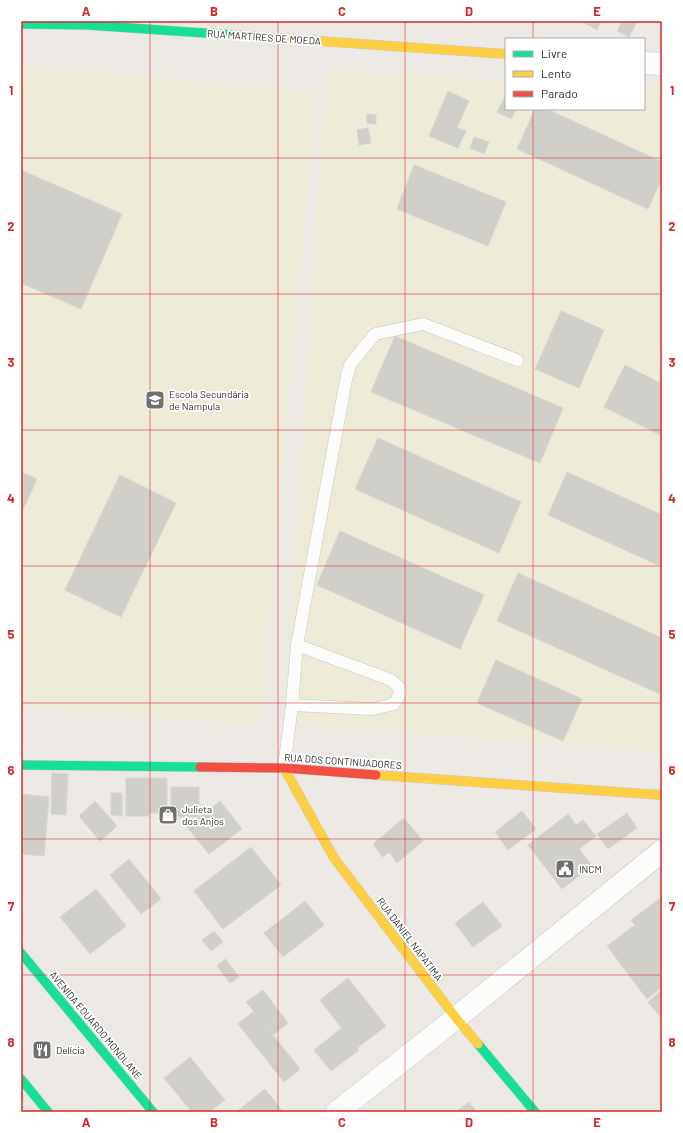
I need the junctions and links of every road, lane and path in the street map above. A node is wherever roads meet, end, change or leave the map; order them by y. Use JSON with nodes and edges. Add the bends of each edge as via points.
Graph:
{"nodes":[{"id":1,"x":89,"y":23,"type":"edge"},
{"id":2,"x":21,"y":24,"type":"edge"},
{"id":3,"x":505,"y":54,"type":"edge"},
{"id":4,"x":645,"y":63,"type":"edge"},
{"id":5,"x":662,"y":64,"type":"edge"},
{"id":6,"x":517,"y":360,"type":"dead end"},
{"id":7,"x":297,"y":645,"type":"junction"},
{"id":8,"x":292,"y":705,"type":"junction"},
{"id":9,"x":21,"y":765,"type":"edge"},
{"id":10,"x":284,"y":768,"type":"junction"},
{"id":11,"x":662,"y":795,"type":"edge"},
{"id":12,"x":662,"y":851,"type":"edge"},
{"id":13,"x":21,"y":953,"type":"edge"},
{"id":14,"x":456,"y":1018,"type":"junction"},
{"id":15,"x":21,"y":1079,"type":"edge"},
{"id":16,"x":48,"y":1112,"type":"edge"},
{"id":17,"x":153,"y":1112,"type":"edge"},
{"id":18,"x":337,"y":1112,"type":"edge"},
{"id":19,"x":535,"y":1112,"type":"edge"}],
"edges":[{"from":1,"to":2,"type":"street","name":"RUA MARTIRES DE MOEDA"},
{"from":1,"to":3,"type":"street","name":"RUA MARTIRES DE MOEDA"},
{"from":4,"to":5,"type":"street"},
{"from":6,"to":7,"type":"lane","via":[[423,324],[375,334],[362,349],[350,365],[346,380]]},
{"from":7,"to":8,"type":"lane"},
{"from":7,"to":8,"type":"lane","via":[[391,680],[399,687],[400,694],[394,704],[373,709]]},
{"from":8,"to":10,"type":"lane"},
{"from":9,"to":10,"type":"street","name":"RUA DOS CONTINUADORES"},
{"from":10,"to":11,"type":"street","name":"RUA DOS CONTINUADORES"},
{"from":10,"to":14,"type":"street","name":"RUA DANIEL NAPATIMA","via":[[334,858]]},
{"from":12,"to":14,"type":"street"},
{"from":13,"to":17,"type":"street","name":"AVENIDA EDUARDO MONDLANE","via":[[29,968]]},
{"from":14,"to":18,"type":"street"},
{"from":14,"to":19,"type":"street","name":"RUA DANIEL NAPATIMA"},
{"from":15,"to":16,"type":"street"}]}
